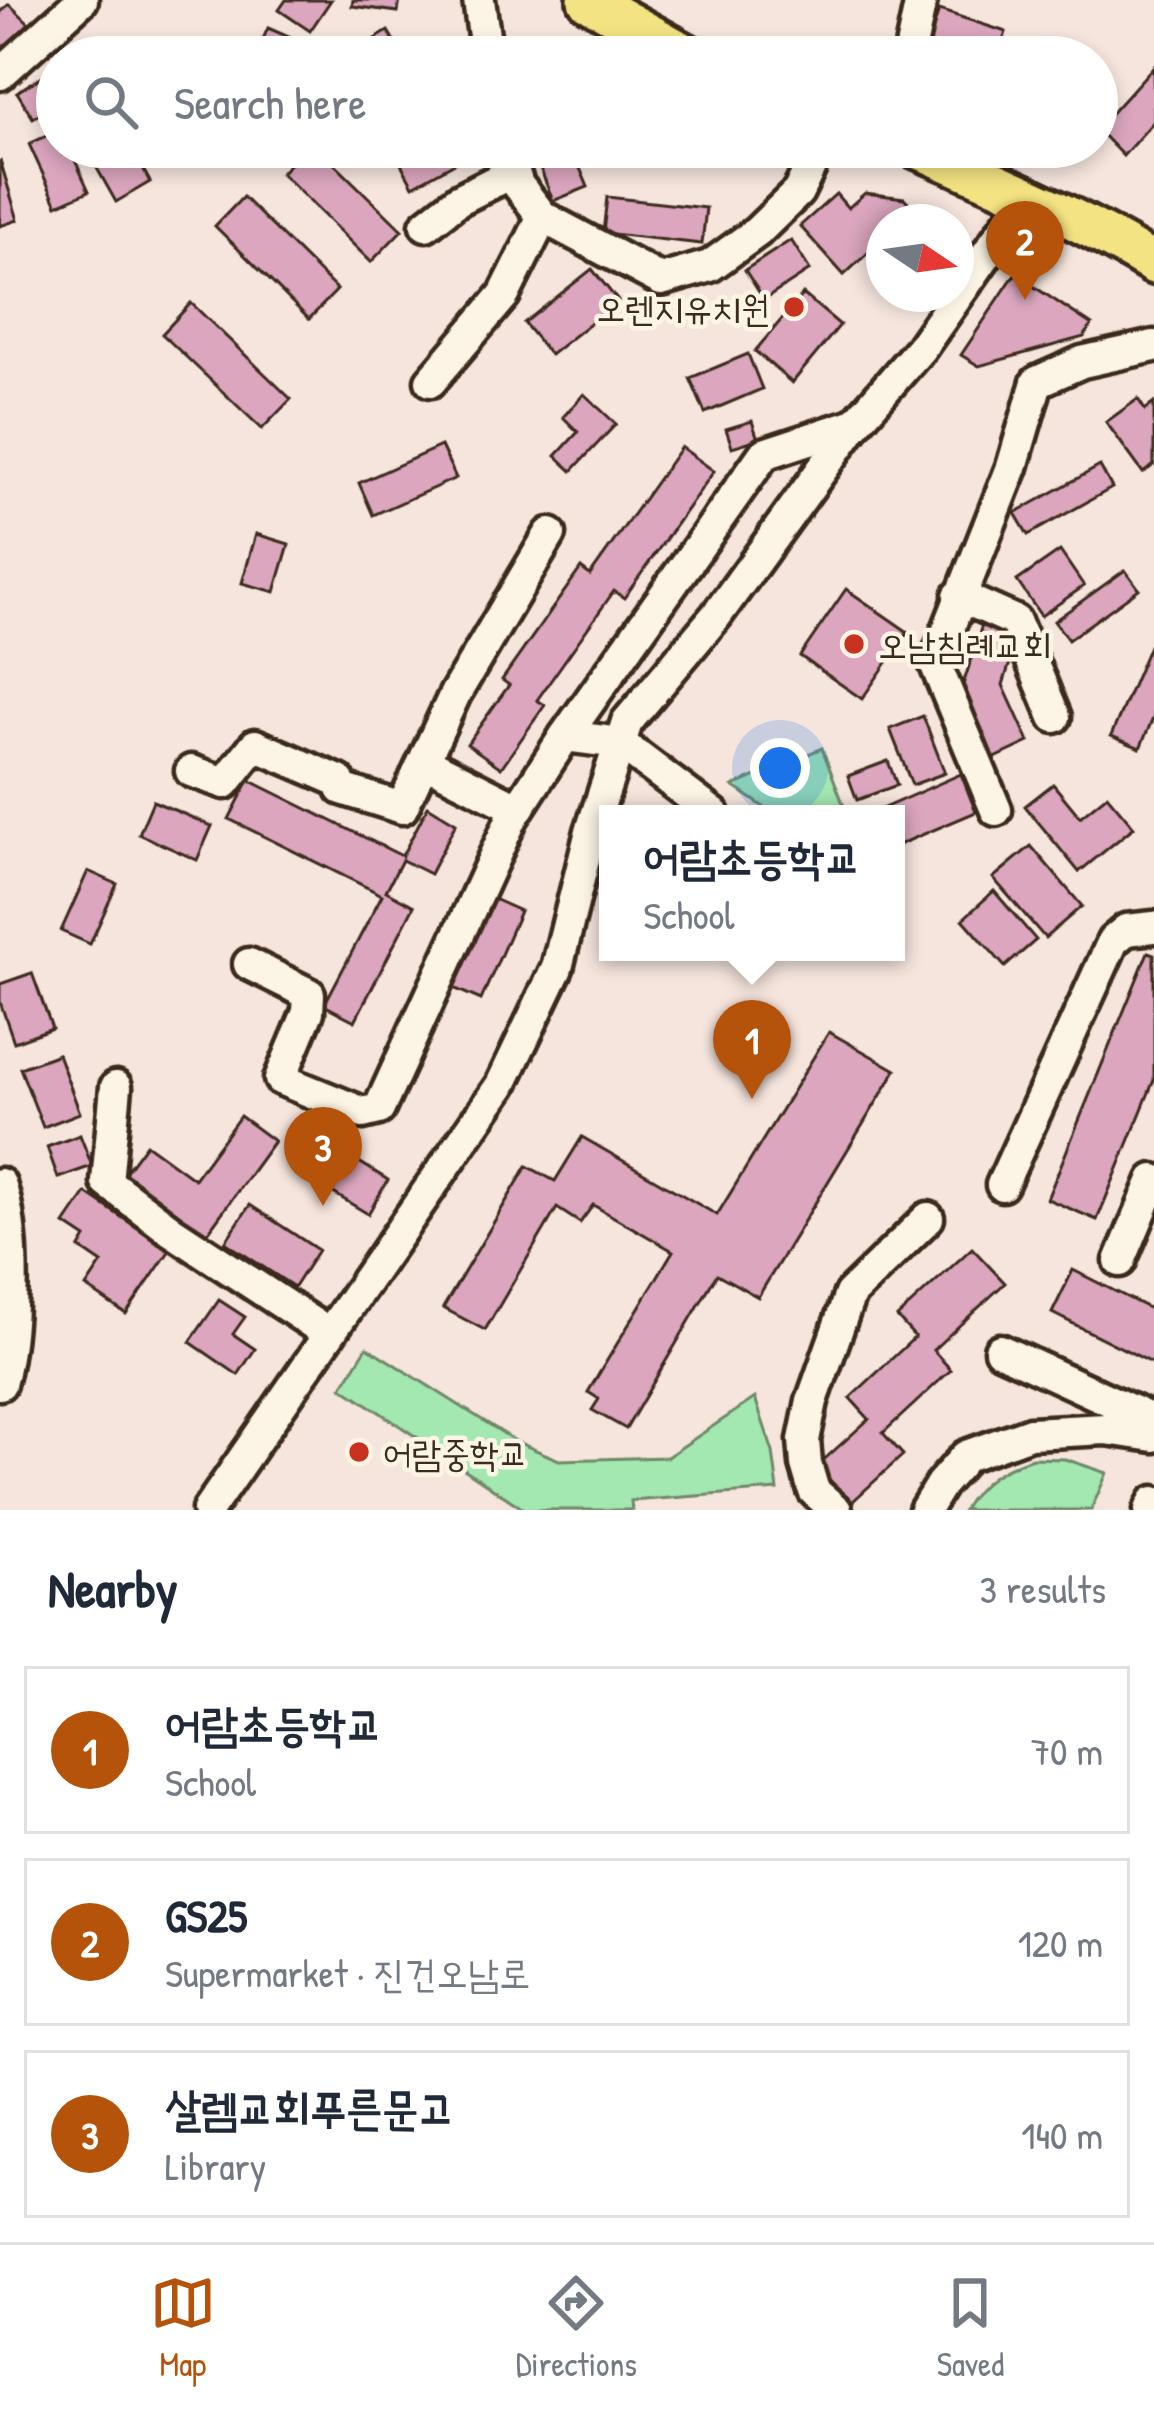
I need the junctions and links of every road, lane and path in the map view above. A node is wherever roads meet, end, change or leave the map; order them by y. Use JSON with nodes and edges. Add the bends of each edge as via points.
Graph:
{"nodes":[{"id":1,"x":82,"y":0,"type":"edge"},
{"id":2,"x":479,"y":0,"type":"edge"},
{"id":3,"x":588,"y":0,"type":"edge"},
{"id":4,"x":921,"y":0,"type":"edge"},
{"id":5,"x":42,"y":36,"type":"edge"},
{"id":6,"x":484,"y":36,"type":"edge"},
{"id":7,"x":653,"y":36,"type":"edge"},
{"id":8,"x":913,"y":36,"type":"edge"},
{"id":9,"x":36,"y":42,"type":"edge"},
{"id":10,"x":0,"y":74,"type":"edge"},
{"id":11,"x":499,"y":168,"type":"edge"},
{"id":12,"x":513,"y":168,"type":"edge"},
{"id":13,"x":810,"y":168,"type":"edge"},
{"id":14,"x":964,"y":168,"type":"edge"},
{"id":15,"x":1028,"y":195,"type":"junction"},
{"id":16,"x":543,"y":218,"type":"junction"},
{"id":17,"x":426,"y":225,"type":"dead end"},
{"id":18,"x":1154,"y":264,"type":"edge"},
{"id":19,"x":1154,"y":346,"type":"edge"},
{"id":20,"x":431,"y":381,"type":"dead end"},
{"id":21,"x":855,"y":424,"type":"junction"},
{"id":22,"x":550,"y":534,"type":"dead end"},
{"id":23,"x":959,"y":596,"type":"junction"},
{"id":24,"x":1055,"y":717,"type":"dead end"},
{"id":25,"x":565,"y":736,"type":"junction"},
{"id":26,"x":620,"y":743,"type":"junction"},
{"id":27,"x":426,"y":762,"type":"junction"},
{"id":28,"x":191,"y":771,"type":"dead end"},
{"id":29,"x":600,"y":805,"type":"edge"},
{"id":30,"x":702,"y":805,"type":"edge"},
{"id":31,"x":599,"y":807,"type":"edge"},
{"id":32,"x":517,"y":808,"type":"junction"},
{"id":33,"x":996,"y":809,"type":"dead end"},
{"id":34,"x":1154,"y":927,"type":"edge"},
{"id":35,"x":249,"y":964,"type":"dead end"},
{"id":36,"x":116,"y":1087,"type":"dead end"},
{"id":37,"x":1154,"y":1180,"type":"edge"},
{"id":38,"x":0,"y":1184,"type":"edge"},
{"id":39,"x":1002,"y":1185,"type":"dead end"},
{"id":40,"x":928,"y":1218,"type":"dead end"},
{"id":41,"x":1120,"y":1261,"type":"dead end"},
{"id":42,"x":328,"y":1334,"type":"junction"},
{"id":43,"x":1000,"y":1350,"type":"dead end"},
{"id":44,"x":0,"y":1384,"type":"edge"},
{"id":45,"x":1154,"y":1421,"type":"edge"},
{"id":46,"x":1154,"y":1436,"type":"edge"},
{"id":47,"x":208,"y":1510,"type":"edge"},
{"id":48,"x":836,"y":1510,"type":"edge"},
{"id":49,"x":925,"y":1510,"type":"edge"}],
"edges":[{"from":1,"to":5,"type":"street"},
{"from":2,"to":6,"type":"street"},
{"from":3,"to":7,"type":"main road"},
{"from":4,"to":8,"type":"street"},
{"from":9,"to":10,"type":"street"},
{"from":11,"to":17,"type":"street"},
{"from":12,"to":16,"type":"street"},
{"from":13,"to":16,"type":"street","via":[[758,232],[710,266],[661,280]]},
{"from":14,"to":15,"type":"main road"},
{"from":15,"to":18,"type":"main road"},
{"from":15,"to":21,"type":"street","via":[[922,347]]},
{"from":16,"to":20,"type":"street","via":[[504,296]]},
{"from":19,"to":23,"type":"street","via":[[1037,382]]},
{"from":21,"to":25,"type":"street","via":[[764,454]]},
{"from":21,"to":26,"type":"street","via":[[716,616],[627,722]]},
{"from":22,"to":27,"type":"street","via":[[455,694]]},
{"from":23,"to":24,"type":"street","via":[[1015,621]]},
{"from":23,"to":33,"type":"street","via":[[935,663]]},
{"from":25,"to":26,"type":"street"},
{"from":25,"to":32,"type":"street"},
{"from":26,"to":29,"type":"street"},
{"from":26,"to":30,"type":"street"},
{"from":27,"to":28,"type":"street","via":[[402,808],[342,789],[255,745],[226,783]]},
{"from":27,"to":32,"type":"street"},
{"from":31,"to":42,"type":"street","via":[[557,968],[501,1085]]},
{"from":32,"to":35,"type":"street","via":[[380,1109],[363,1113],[280,1079],[309,994]]},
{"from":34,"to":39,"type":"street","via":[[1126,930],[1106,952]]},
{"from":36,"to":42,"type":"street","via":[[107,1182]]},
{"from":37,"to":41,"type":"street"},
{"from":38,"to":44,"type":"street","via":[[11,1226]]},
{"from":40,"to":48,"type":"street","via":[[850,1294],[812,1401],[806,1464],[814,1491]]},
{"from":42,"to":47,"type":"street"},
{"from":43,"to":45,"type":"street"},
{"from":46,"to":49,"type":"street","via":[[1030,1432],[966,1456]]}]}
